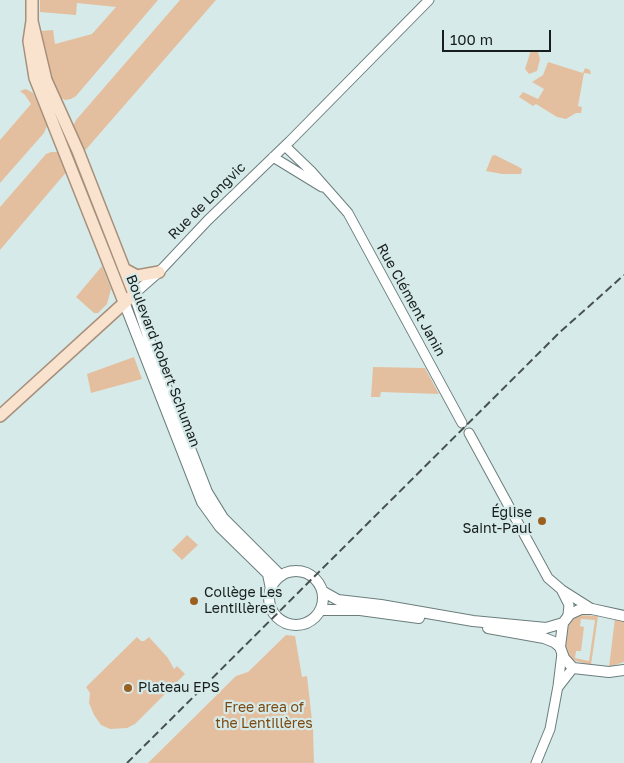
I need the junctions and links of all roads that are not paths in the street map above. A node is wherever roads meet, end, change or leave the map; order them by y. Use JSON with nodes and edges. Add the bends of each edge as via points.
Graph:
{"nodes":[{"id":1,"x":32,"y":0,"type":"edge"},
{"id":2,"x":429,"y":0,"type":"edge"},
{"id":3,"x":32,"y":21,"type":"junction"},
{"id":4,"x":287,"y":143,"type":"junction"},
{"id":5,"x":273,"y":157,"type":"junction"},
{"id":6,"x":332,"y":194,"type":"junction"},
{"id":7,"x":124,"y":269,"type":"junction"},
{"id":8,"x":159,"y":272,"type":"junction"},
{"id":9,"x":134,"y":294,"type":"junction"},
{"id":10,"x":124,"y":302,"type":"junction"},
{"id":11,"x":0,"y":416,"type":"edge"},
{"id":12,"x":462,"y":423,"type":"dead end"},
{"id":13,"x":469,"y":433,"type":"dead end"},
{"id":14,"x":281,"y":576,"type":"junction"},
{"id":15,"x":271,"y":589,"type":"junction"},
{"id":16,"x":562,"y":590,"type":"junction"},
{"id":17,"x":322,"y":591,"type":"junction"},
{"id":18,"x":592,"y":609,"type":"junction"},
{"id":19,"x":321,"y":610,"type":"junction"},
{"id":20,"x":624,"y":616,"type":"edge"},
{"id":21,"x":566,"y":619,"type":"junction"},
{"id":22,"x":561,"y":650,"type":"junction"},
{"id":23,"x":573,"y":668,"type":"junction"},
{"id":24,"x":621,"y":669,"type":"edge"},
{"id":25,"x":558,"y":686,"type":"junction"},
{"id":26,"x":536,"y":763,"type":"edge"}],
"edges":[{"from":1,"to":3,"type":"main road"},
{"from":2,"to":4,"type":"street","name":"Rue de Longvic"},
{"from":3,"to":7,"type":"main road","name":"Boulevard Robert Schuman","via":[[42,67],[53,97]]},
{"from":3,"to":10,"type":"main road","name":"Boulevard Robert Schuman","via":[[29,41],[38,89]]},
{"from":4,"to":5,"type":"street","name":"Rue de Longvic"},
{"from":4,"to":6,"type":"street","name":"Rue Clément Janin"},
{"from":5,"to":6,"type":"street","name":"Rue Clément Janin"},
{"from":5,"to":8,"type":"street","name":"Rue de Longvic"},
{"from":6,"to":12,"type":"street","name":"Rue Clément Janin","via":[[348,213]]},
{"from":7,"to":8,"type":"main road","via":[[137,276]]},
{"from":7,"to":9,"type":"main road","name":"Boulevard Robert Schuman"},
{"from":8,"to":9,"type":"street","name":"Rue de Longvic"},
{"from":9,"to":10,"type":"main road","name":"Rue de Longvic"},
{"from":9,"to":14,"type":"main road","name":"Boulevard Robert Schuman","via":[[206,492],[223,518]]},
{"from":10,"to":11,"type":"main road","name":"Rue de Longvic"},
{"from":10,"to":15,"type":"main road","name":"Boulevard Robert Schuman","via":[[200,497],[220,527],[268,574]]},
{"from":13,"to":16,"type":"street","via":[[548,578]]},
{"from":14,"to":15,"type":"main road"},
{"from":14,"to":17,"type":"main road","via":[[294,571],[304,572],[316,580]]},
{"from":15,"to":19,"type":"main road","via":[[273,610],[288,623],[305,623]]},
{"from":16,"to":18,"type":"street"},
{"from":16,"to":21,"type":"street","via":[[569,605]]},
{"from":17,"to":19,"type":"main road"},
{"from":17,"to":21,"type":"main road","via":[[338,600],[473,621],[546,628]]},
{"from":18,"to":20,"type":"main road"},
{"from":18,"to":21,"type":"main road","via":[[582,610]]},
{"from":19,"to":22,"type":"main road","via":[[360,610],[476,626],[544,638]]},
{"from":21,"to":22,"type":"main road"},
{"from":22,"to":23,"type":"main road"},
{"from":22,"to":25,"type":"street"},
{"from":23,"to":24,"type":"main road","via":[[609,672]]},
{"from":23,"to":25,"type":"street"},
{"from":25,"to":26,"type":"street","via":[[550,729]]}]}
